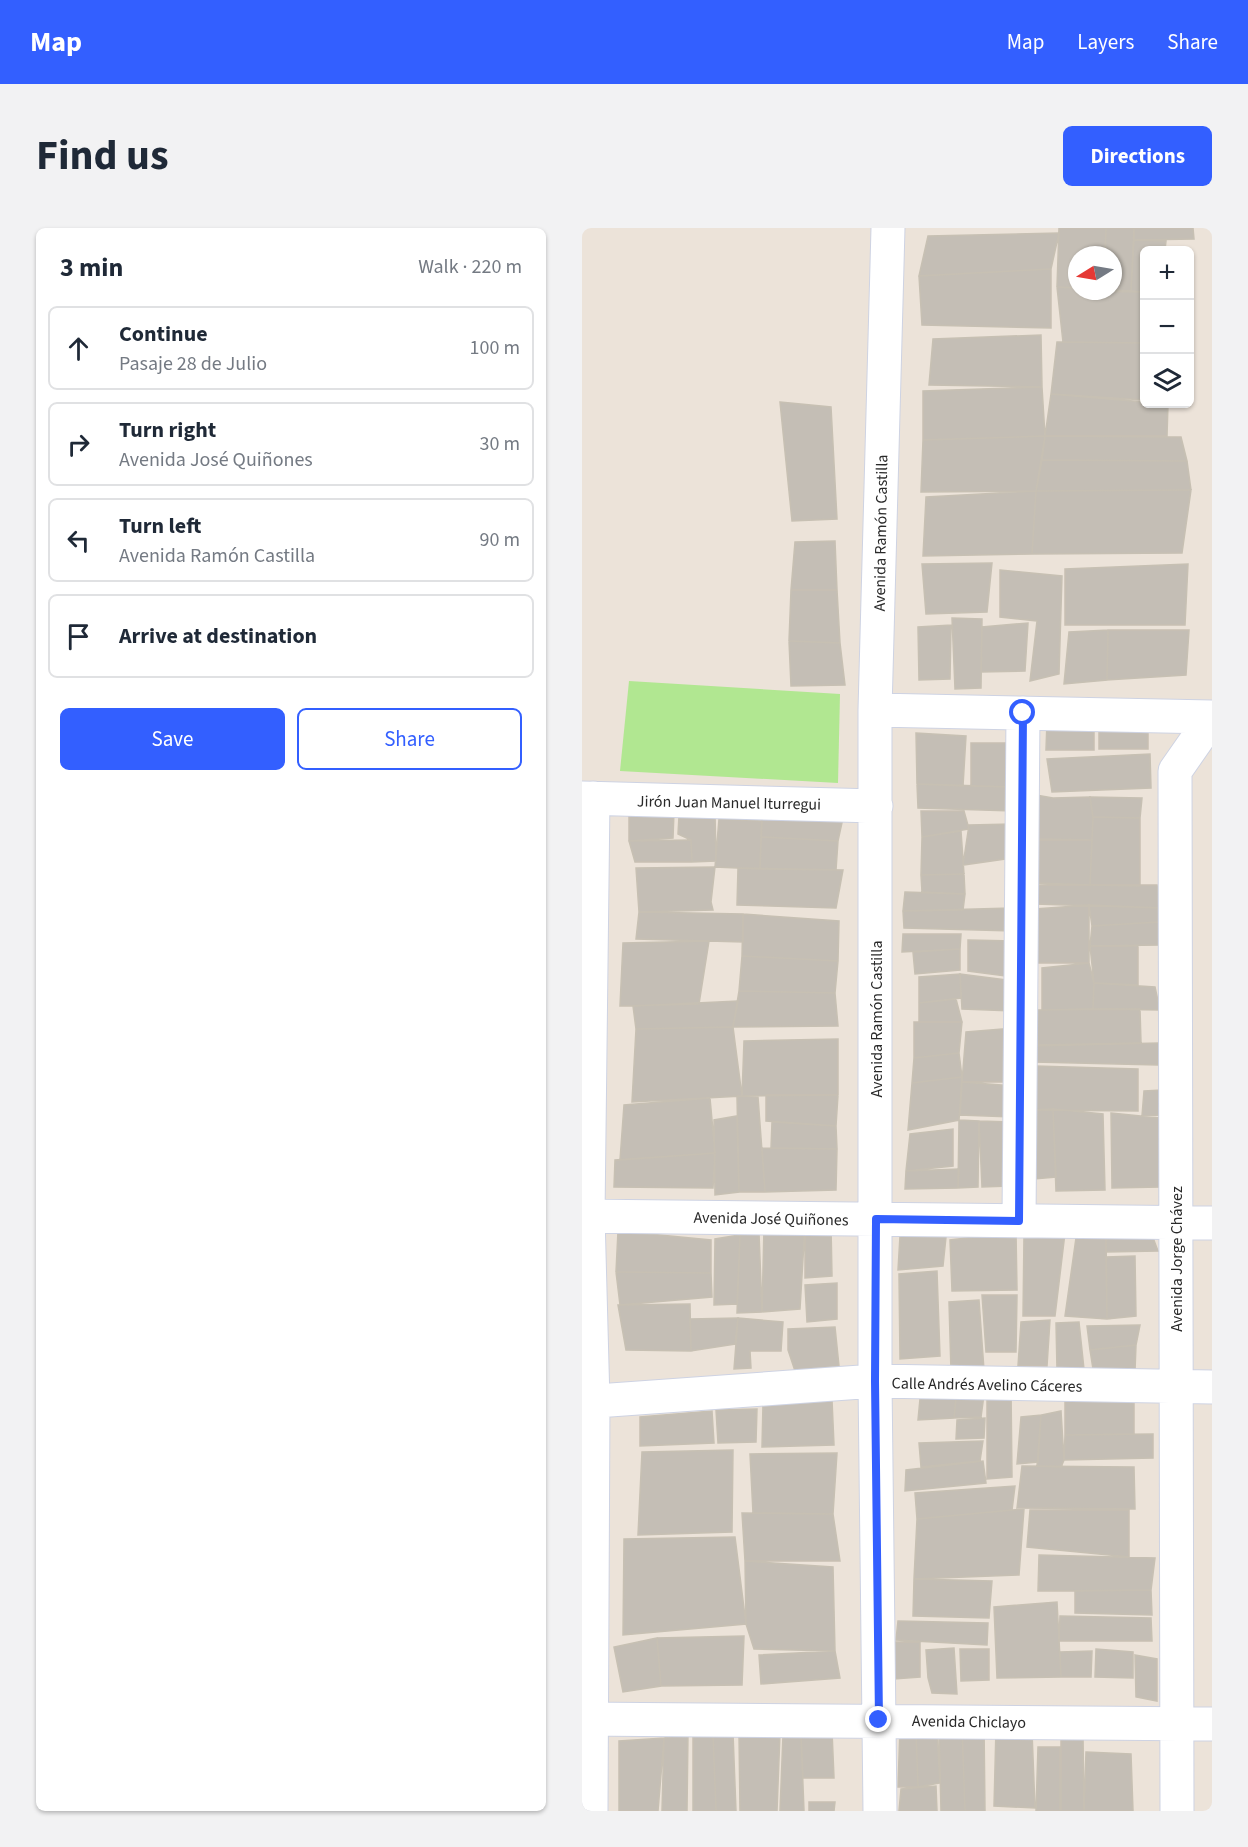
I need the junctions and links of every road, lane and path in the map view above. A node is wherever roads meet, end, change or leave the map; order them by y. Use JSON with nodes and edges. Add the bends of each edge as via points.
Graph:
{"nodes":[{"id":1,"x":888,"y":228,"type":"edge"},
{"id":2,"x":875,"y":710,"type":"junction"},
{"id":3,"x":1023,"y":713,"type":"junction"},
{"id":4,"x":1212,"y":718,"type":"edge"},
{"id":5,"x":587,"y":798,"type":"edge"},
{"id":6,"x":876,"y":806,"type":"junction"},
{"id":7,"x":585,"y":1216,"type":"edge"},
{"id":8,"x":876,"y":1219,"type":"junction"},
{"id":9,"x":1019,"y":1221,"type":"junction"},
{"id":10,"x":1176,"y":1223,"type":"junction"},
{"id":11,"x":1212,"y":1223,"type":"edge"},
{"id":12,"x":875,"y":1381,"type":"junction"},
{"id":13,"x":1176,"y":1387,"type":"junction"},
{"id":14,"x":1212,"y":1387,"type":"edge"},
{"id":15,"x":587,"y":1402,"type":"edge"},
{"id":16,"x":586,"y":1720,"type":"edge"},
{"id":17,"x":879,"y":1720,"type":"junction"},
{"id":18,"x":1177,"y":1723,"type":"junction"},
{"id":19,"x":1212,"y":1724,"type":"edge"},
{"id":20,"x":591,"y":1811,"type":"edge"},
{"id":21,"x":880,"y":1811,"type":"edge"},
{"id":22,"x":1177,"y":1811,"type":"edge"}],
"edges":[{"from":1,"to":2,"type":"street","name":"Avenida Ramón Castilla"},
{"from":2,"to":3,"type":"street"},
{"from":2,"to":6,"type":"street","name":"Avenida Ramón Castilla"},
{"from":3,"to":4,"type":"street"},
{"from":3,"to":9,"type":"street"},
{"from":4,"to":10,"type":"street","name":"Avenida Jorge Chávez","via":[[1175,771]]},
{"from":5,"to":6,"type":"street","name":"Jirón Juan Manuel Iturregui"},
{"from":5,"to":7,"type":"street"},
{"from":6,"to":8,"type":"street","name":"Avenida Ramón Castilla"},
{"from":7,"to":8,"type":"street","name":"Avenida José Quiñones"},
{"from":7,"to":15,"type":"street"},
{"from":8,"to":9,"type":"street","name":"Avenida José Quiñones"},
{"from":8,"to":12,"type":"street","name":"Avenida Ramón Castilla"},
{"from":9,"to":10,"type":"street","name":"Avenida José Quiñones"},
{"from":10,"to":11,"type":"street","name":"Avenida José Quiñones"},
{"from":10,"to":13,"type":"street","name":"Avenida Jorge Chávez"},
{"from":12,"to":13,"type":"street","name":"Calle Andrés Avelino Cáceres"},
{"from":12,"to":15,"type":"street","name":"Calle Andrés Avelino Cáceres"},
{"from":12,"to":17,"type":"street","name":"Avenida Ramón Castilla"},
{"from":13,"to":14,"type":"street","name":"Calle Andrés Avelino Cáceres"},
{"from":13,"to":18,"type":"street","name":"Avenida Jorge Chávez"},
{"from":15,"to":16,"type":"street"},
{"from":16,"to":17,"type":"street","name":"Avenida Chiclayo"},
{"from":16,"to":20,"type":"street"},
{"from":17,"to":18,"type":"street","name":"Avenida Chiclayo"},
{"from":17,"to":21,"type":"street","name":"Avenida Ramón Castilla"},
{"from":18,"to":19,"type":"street","name":"Avenida Chiclayo"},
{"from":18,"to":22,"type":"street","name":"Avenida Jorge Chávez"}]}
